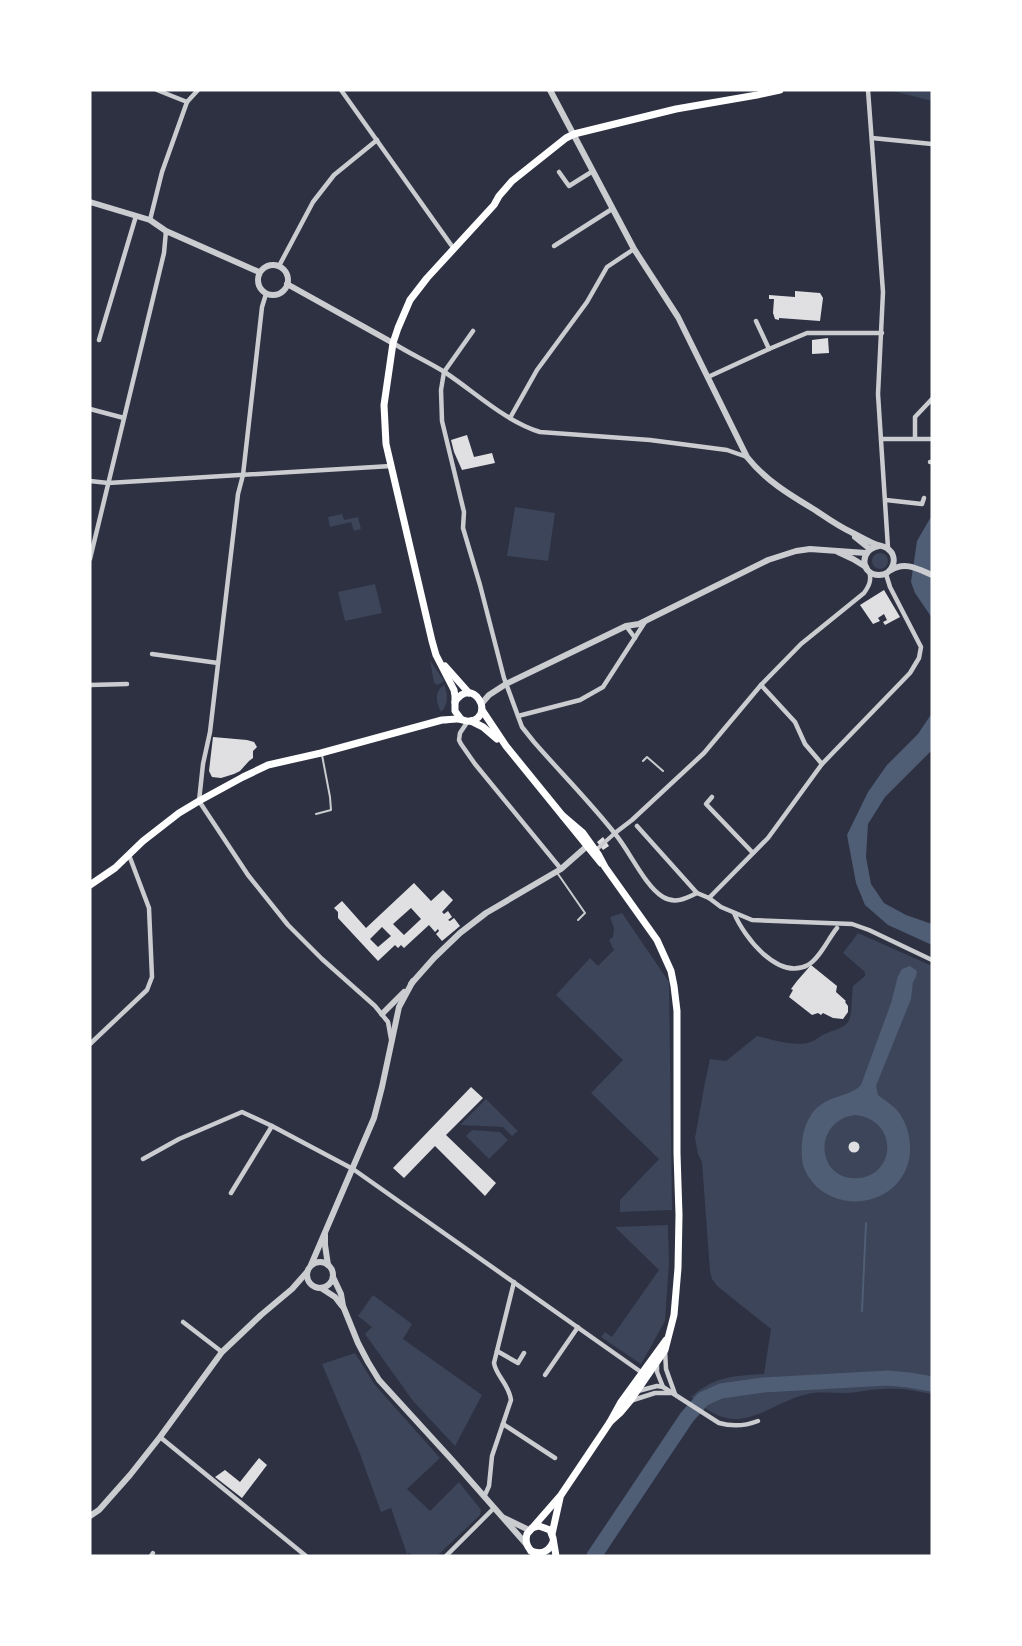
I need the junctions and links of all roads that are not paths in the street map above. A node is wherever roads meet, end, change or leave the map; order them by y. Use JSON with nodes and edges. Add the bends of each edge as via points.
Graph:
{"nodes":[{"id":1,"x":158,"y":90,"type":"edge"},
{"id":2,"x":198,"y":90,"type":"edge"},
{"id":3,"x":341,"y":90,"type":"edge"},
{"id":4,"x":550,"y":90,"type":"edge"},
{"id":5,"x":780,"y":90,"type":"edge"},
{"id":6,"x":868,"y":90,"type":"edge"},
{"id":7,"x":187,"y":102,"type":"junction"},
{"id":8,"x":574,"y":134,"type":"junction"},
{"id":9,"x":872,"y":138,"type":"junction"},
{"id":10,"x":376,"y":140,"type":"junction"},
{"id":11,"x":932,"y":144,"type":"edge"},
{"id":12,"x":593,"y":171,"type":"junction"},
{"id":13,"x":559,"y":172,"type":"dead end"},
{"id":14,"x":90,"y":202,"type":"edge"},
{"id":15,"x":612,"y":209,"type":"junction"},
{"id":16,"x":136,"y":216,"type":"junction"},
{"id":17,"x":150,"y":220,"type":"junction"},
{"id":18,"x":166,"y":231,"type":"junction"},
{"id":19,"x":554,"y":246,"type":"dead end"},
{"id":20,"x":454,"y":249,"type":"junction"},
{"id":21,"x":634,"y":249,"type":"junction"},
{"id":22,"x":279,"y":266,"type":"junction"},
{"id":23,"x":260,"y":272,"type":"junction"},
{"id":24,"x":287,"y":284,"type":"junction"},
{"id":25,"x":266,"y":294,"type":"junction"},
{"id":26,"x":756,"y":321,"type":"dead end"},
{"id":27,"x":473,"y":331,"type":"dead end"},
{"id":28,"x":882,"y":333,"type":"junction"},
{"id":29,"x":99,"y":340,"type":"dead end"},
{"id":30,"x":393,"y":344,"type":"junction"},
{"id":31,"x":769,"y":349,"type":"junction"},
{"id":32,"x":444,"y":372,"type":"junction"},
{"id":33,"x":708,"y":377,"type":"junction"},
{"id":34,"x":932,"y":399,"type":"edge"},
{"id":35,"x":90,"y":409,"type":"edge"},
{"id":36,"x":124,"y":418,"type":"junction"},
{"id":37,"x":510,"y":418,"type":"junction"},
{"id":38,"x":915,"y":438,"type":"junction"},
{"id":39,"x":881,"y":439,"type":"junction"},
{"id":40,"x":932,"y":439,"type":"edge"},
{"id":41,"x":747,"y":457,"type":"junction"},
{"id":42,"x":391,"y":466,"type":"junction"},
{"id":43,"x":243,"y":475,"type":"junction"},
{"id":44,"x":90,"y":482,"type":"edge"},
{"id":45,"x":108,"y":483,"type":"junction"},
{"id":46,"x":924,"y":498,"type":"dead end"},
{"id":47,"x":886,"y":500,"type":"junction"},
{"id":48,"x":848,"y":531,"type":"junction"},
{"id":49,"x":879,"y":546,"type":"junction"},
{"id":50,"x":890,"y":550,"type":"junction"},
{"id":51,"x":834,"y":551,"type":"junction"},
{"id":52,"x":868,"y":551,"type":"junction"},
{"id":53,"x":90,"y":559,"type":"edge"},
{"id":54,"x":901,"y":563,"type":"junction"},
{"id":55,"x":867,"y":569,"type":"junction"},
{"id":56,"x":888,"y":572,"type":"junction"},
{"id":57,"x":932,"y":575,"type":"edge"},
{"id":58,"x":647,"y":620,"type":"junction"},
{"id":59,"x":626,"y":626,"type":"junction"},
{"id":60,"x":635,"y":638,"type":"junction"},
{"id":61,"x":152,"y":654,"type":"dead end"},
{"id":62,"x":439,"y":660,"type":"junction"},
{"id":63,"x":218,"y":663,"type":"junction"},
{"id":64,"x":128,"y":684,"type":"dead end"},
{"id":65,"x":506,"y":684,"type":"junction"},
{"id":66,"x":90,"y":685,"type":"edge"},
{"id":67,"x":761,"y":685,"type":"junction"},
{"id":68,"x":496,"y":690,"type":"junction"},
{"id":69,"x":472,"y":694,"type":"junction"},
{"id":70,"x":454,"y":705,"type":"junction"},
{"id":71,"x":482,"y":707,"type":"junction"},
{"id":72,"x":518,"y":716,"type":"junction"},
{"id":73,"x":442,"y":720,"type":"junction"},
{"id":74,"x":467,"y":720,"type":"junction"},
{"id":75,"x":506,"y":746,"type":"junction"},
{"id":76,"x":321,"y":753,"type":"junction"},
{"id":77,"x":643,"y":761,"type":"dead end"},
{"id":78,"x":822,"y":764,"type":"junction"},
{"id":79,"x":663,"y":771,"type":"dead end"},
{"id":80,"x":711,"y":797,"type":"dead end"},
{"id":81,"x":199,"y":801,"type":"junction"},
{"id":82,"x":316,"y":814,"type":"dead end"},
{"id":83,"x":563,"y":816,"type":"junction"},
{"id":84,"x":637,"y":826,"type":"dead end"},
{"id":85,"x":615,"y":833,"type":"junction"},
{"id":86,"x":586,"y":847,"type":"junction"},
{"id":87,"x":595,"y":850,"type":"junction"},
{"id":88,"x":753,"y":853,"type":"junction"},
{"id":89,"x":129,"y":855,"type":"junction"},
{"id":90,"x":605,"y":867,"type":"junction"},
{"id":91,"x":559,"y":870,"type":"junction"},
{"id":92,"x":90,"y":885,"type":"edge"},
{"id":93,"x":697,"y":893,"type":"junction"},
{"id":94,"x":709,"y":898,"type":"junction"},
{"id":95,"x":734,"y":913,"type":"junction"},
{"id":96,"x":579,"y":920,"type":"dead end"},
{"id":97,"x":837,"y":928,"type":"dead end"},
{"id":98,"x":932,"y":960,"type":"edge"},
{"id":99,"x":413,"y":981,"type":"junction"},
{"id":100,"x":384,"y":1016,"type":"junction"},
{"id":101,"x":396,"y":1016,"type":"junction"},
{"id":102,"x":392,"y":1042,"type":"junction"},
{"id":103,"x":90,"y":1044,"type":"edge"},
{"id":104,"x":273,"y":1126,"type":"junction"},
{"id":105,"x":143,"y":1159,"type":"dead end"},
{"id":106,"x":353,"y":1169,"type":"junction"},
{"id":107,"x":231,"y":1193,"type":"dead end"},
{"id":108,"x":325,"y":1234,"type":"junction"},
{"id":109,"x":311,"y":1265,"type":"junction"},
{"id":110,"x":328,"y":1265,"type":"junction"},
{"id":111,"x":307,"y":1272,"type":"junction"},
{"id":112,"x":333,"y":1277,"type":"junction"},
{"id":113,"x":514,"y":1282,"type":"junction"},
{"id":114,"x":313,"y":1287,"type":"junction"},
{"id":115,"x":321,"y":1288,"type":"junction"},
{"id":116,"x":292,"y":1289,"type":"junction"},
{"id":117,"x":343,"y":1306,"type":"junction"},
{"id":118,"x":183,"y":1322,"type":"dead end"},
{"id":119,"x":578,"y":1327,"type":"junction"},
{"id":120,"x":662,"y":1348,"type":"junction"},
{"id":121,"x":497,"y":1351,"type":"junction"},
{"id":122,"x":222,"y":1352,"type":"junction"},
{"id":123,"x":524,"y":1353,"type":"dead end"},
{"id":124,"x":657,"y":1362,"type":"junction"},
{"id":125,"x":641,"y":1372,"type":"junction"},
{"id":126,"x":545,"y":1375,"type":"dead end"},
{"id":127,"x":663,"y":1387,"type":"junction"},
{"id":128,"x":635,"y":1392,"type":"junction"},
{"id":129,"x":675,"y":1394,"type":"junction"},
{"id":130,"x":630,"y":1401,"type":"junction"},
{"id":131,"x":621,"y":1402,"type":"junction"},
{"id":132,"x":758,"y":1421,"type":"dead end"},
{"id":133,"x":610,"y":1422,"type":"junction"},
{"id":134,"x":503,"y":1424,"type":"junction"},
{"id":135,"x":160,"y":1437,"type":"junction"},
{"id":136,"x":555,"y":1458,"type":"dead end"},
{"id":137,"x":561,"y":1495,"type":"junction"},
{"id":138,"x":484,"y":1497,"type":"junction"},
{"id":139,"x":494,"y":1508,"type":"junction"},
{"id":140,"x":90,"y":1516,"type":"edge"},
{"id":141,"x":501,"y":1516,"type":"junction"},
{"id":142,"x":530,"y":1529,"type":"junction"},
{"id":143,"x":552,"y":1538,"type":"junction"},
{"id":144,"x":531,"y":1551,"type":"edge"},
{"id":145,"x":306,"y":1556,"type":"edge"},
{"id":146,"x":446,"y":1556,"type":"edge"},
{"id":147,"x":556,"y":1556,"type":"edge"}],
"edges":[{"from":1,"to":7,"type":"street"},
{"from":2,"to":7,"type":"street"},
{"from":3,"to":10,"type":"street"},
{"from":4,"to":8,"type":"street"},
{"from":5,"to":8,"type":"main road","via":[[676,109]]},
{"from":6,"to":9,"type":"street"},
{"from":7,"to":17,"type":"street"},
{"from":8,"to":12,"type":"street"},
{"from":8,"to":20,"type":"main road","via":[[512,180]]},
{"from":9,"to":11,"type":"street"},
{"from":9,"to":28,"type":"street","via":[[883,292]]},
{"from":10,"to":20,"type":"street"},
{"from":10,"to":22,"type":"street","via":[[334,175],[313,202]]},
{"from":12,"to":13,"type":"street","via":[[569,186]]},
{"from":12,"to":15,"type":"street"},
{"from":14,"to":16,"type":"street"},
{"from":15,"to":19,"type":"street"},
{"from":15,"to":21,"type":"street"},
{"from":16,"to":17,"type":"street"},
{"from":16,"to":29,"type":"street"},
{"from":17,"to":18,"type":"street"},
{"from":18,"to":23,"type":"street"},
{"from":18,"to":36,"type":"street"},
{"from":20,"to":30,"type":"main road","via":[[410,300]]},
{"from":21,"to":33,"type":"street","via":[[678,317]]},
{"from":21,"to":37,"type":"street","via":[[607,267],[587,302],[537,370]]},
{"from":22,"to":23,"type":"street","via":[[270,265]]},
{"from":22,"to":24,"type":"street","via":[[285,271]]},
{"from":23,"to":25,"type":"street","via":[[257,281]]},
{"from":24,"to":25,"type":"street","via":[[277,295]]},
{"from":24,"to":30,"type":"street"},
{"from":25,"to":43,"type":"street"},
{"from":26,"to":31,"type":"street"},
{"from":27,"to":32,"type":"street"},
{"from":28,"to":31,"type":"street","via":[[807,333]]},
{"from":28,"to":39,"type":"street","via":[[878,394]]},
{"from":30,"to":32,"type":"street"},
{"from":30,"to":42,"type":"main road","via":[[384,405]]},
{"from":31,"to":33,"type":"street"},
{"from":32,"to":37,"type":"street"},
{"from":32,"to":65,"type":"street","via":[[442,421],[465,512],[463,528]]},
{"from":33,"to":41,"type":"street"},
{"from":34,"to":38,"type":"street","via":[[915,417]]},
{"from":35,"to":36,"type":"street"},
{"from":36,"to":45,"type":"street"},
{"from":37,"to":41,"type":"street","via":[[540,432],[650,440],[727,450]]},
{"from":38,"to":39,"type":"street"},
{"from":38,"to":40,"type":"street"},
{"from":39,"to":47,"type":"street"},
{"from":41,"to":48,"type":"street","via":[[787,493]]},
{"from":42,"to":43,"type":"street"},
{"from":42,"to":62,"type":"main road"},
{"from":43,"to":45,"type":"street"},
{"from":43,"to":63,"type":"street"},
{"from":44,"to":45,"type":"street"},
{"from":45,"to":53,"type":"street"},
{"from":46,"to":47,"type":"street","via":[[922,504]]},
{"from":47,"to":50,"type":"street"},
{"from":48,"to":49,"type":"street"},
{"from":48,"to":52,"type":"street"},
{"from":49,"to":50,"type":"street"},
{"from":49,"to":52,"type":"street"},
{"from":50,"to":54,"type":"street"},
{"from":50,"to":56,"type":"street","via":[[894,561]]},
{"from":51,"to":52,"type":"street"},
{"from":51,"to":55,"type":"street"},
{"from":51,"to":58,"type":"street","via":[[810,549],[768,560]]},
{"from":52,"to":55,"type":"street"},
{"from":54,"to":56,"type":"street"},
{"from":54,"to":57,"type":"street"},
{"from":55,"to":56,"type":"street","via":[[876,575]]},
{"from":55,"to":67,"type":"street","via":[[871,579],[864,593],[801,644]]},
{"from":56,"to":78,"type":"street","via":[[890,587],[921,647],[919,658],[910,673]]},
{"from":58,"to":59,"type":"street"},
{"from":58,"to":60,"type":"street"},
{"from":59,"to":60,"type":"street"},
{"from":59,"to":65,"type":"street"},
{"from":60,"to":72,"type":"street","via":[[603,687],[580,700]]},
{"from":61,"to":63,"type":"street"},
{"from":62,"to":69,"type":"main road"},
{"from":62,"to":70,"type":"main road","via":[[453,689]]},
{"from":63,"to":81,"type":"street"},
{"from":64,"to":66,"type":"street"},
{"from":65,"to":68,"type":"street"},
{"from":65,"to":72,"type":"street"},
{"from":67,"to":78,"type":"street","via":[[795,722],[805,744]]},
{"from":67,"to":85,"type":"street","via":[[704,753]]},
{"from":68,"to":69,"type":"street"},
{"from":68,"to":71,"type":"street"},
{"from":69,"to":70,"type":"main road","via":[[458,697]]},
{"from":69,"to":71,"type":"main road"},
{"from":70,"to":73,"type":"main road"},
{"from":70,"to":74,"type":"main road","via":[[456,714]]},
{"from":71,"to":74,"type":"main road","via":[[480,715]]},
{"from":71,"to":75,"type":"main road"},
{"from":72,"to":85,"type":"street","via":[[534,742]]},
{"from":73,"to":74,"type":"main road"},
{"from":73,"to":76,"type":"main road"},
{"from":74,"to":75,"type":"main road","via":[[486,729]]},
{"from":74,"to":91,"type":"street","via":[[460,733],[461,744]]},
{"from":75,"to":83,"type":"main road"},
{"from":76,"to":81,"type":"main road","via":[[268,765]]},
{"from":76,"to":82,"type":"lane","via":[[332,810]]},
{"from":77,"to":79,"type":"lane","via":[[647,757]]},
{"from":78,"to":88,"type":"street"},
{"from":80,"to":88,"type":"street","via":[[706,804]]},
{"from":81,"to":89,"type":"main road"},
{"from":81,"to":100,"type":"street","via":[[248,875],[288,925]]},
{"from":83,"to":86,"type":"main road"},
{"from":83,"to":87,"type":"main road","via":[[583,832]]},
{"from":84,"to":93,"type":"street"},
{"from":85,"to":87,"type":"street"},
{"from":85,"to":93,"type":"street","via":[[660,896],[682,901]]},
{"from":86,"to":90,"type":"main road"},
{"from":86,"to":91,"type":"street"},
{"from":87,"to":90,"type":"main road"},
{"from":88,"to":94,"type":"street"},
{"from":89,"to":92,"type":"main road"},
{"from":89,"to":103,"type":"street","via":[[149,908],[152,977],[147,990]]},
{"from":90,"to":120,"type":"main road","via":[[657,940],[671,971],[676,998],[678,1268],[674,1315]]},
{"from":91,"to":96,"type":"lane","via":[[585,913]]},
{"from":91,"to":99,"type":"street","via":[[486,913],[460,933]]},
{"from":93,"to":94,"type":"street"},
{"from":94,"to":95,"type":"street"},
{"from":95,"to":97,"type":"street","via":[[756,947],[772,960],[795,969],[808,964]]},
{"from":95,"to":98,"type":"street","via":[[752,920],[852,924]]},
{"from":99,"to":100,"type":"street"},
{"from":99,"to":101,"type":"street"},
{"from":100,"to":101,"type":"street"},
{"from":100,"to":102,"type":"street"},
{"from":101,"to":102,"type":"street"},
{"from":102,"to":106,"type":"street","via":[[374,1118]]},
{"from":104,"to":105,"type":"street","via":[[242,1112]]},
{"from":104,"to":106,"type":"street"},
{"from":104,"to":107,"type":"street"},
{"from":106,"to":108,"type":"street"},
{"from":106,"to":113,"type":"street"},
{"from":108,"to":109,"type":"street"},
{"from":108,"to":110,"type":"street"},
{"from":109,"to":110,"type":"street"},
{"from":109,"to":111,"type":"street"},
{"from":110,"to":112,"type":"street"},
{"from":111,"to":114,"type":"street"},
{"from":111,"to":116,"type":"street"},
{"from":112,"to":115,"type":"street","via":[[329,1285]]},
{"from":112,"to":117,"type":"street"},
{"from":113,"to":119,"type":"street"},
{"from":113,"to":121,"type":"street"},
{"from":114,"to":115,"type":"street"},
{"from":114,"to":116,"type":"street"},
{"from":115,"to":117,"type":"street"},
{"from":116,"to":122,"type":"street"},
{"from":117,"to":138,"type":"street","via":[[379,1380]]},
{"from":118,"to":122,"type":"street"},
{"from":119,"to":125,"type":"street"},
{"from":119,"to":126,"type":"street"},
{"from":120,"to":124,"type":"main road"},
{"from":120,"to":125,"type":"main road"},
{"from":120,"to":129,"type":"street"},
{"from":121,"to":123,"type":"street","via":[[518,1363]]},
{"from":121,"to":134,"type":"street","via":[[495,1369],[511,1400]]},
{"from":122,"to":135,"type":"street"},
{"from":124,"to":127,"type":"street"},
{"from":124,"to":128,"type":"main road"},
{"from":125,"to":131,"type":"main road"},
{"from":127,"to":128,"type":"street"},
{"from":127,"to":129,"type":"street"},
{"from":128,"to":130,"type":"main road"},
{"from":128,"to":131,"type":"street"},
{"from":129,"to":130,"type":"street","via":[[656,1393]]},
{"from":129,"to":132,"type":"street","via":[[719,1423],[733,1426]]},
{"from":130,"to":133,"type":"main road"},
{"from":131,"to":133,"type":"main road"},
{"from":133,"to":137,"type":"main road"},
{"from":134,"to":136,"type":"street"},
{"from":134,"to":138,"type":"street"},
{"from":135,"to":140,"type":"street"},
{"from":135,"to":145,"type":"street"},
{"from":137,"to":142,"type":"main road"},
{"from":137,"to":143,"type":"main road"},
{"from":138,"to":139,"type":"street"},
{"from":139,"to":141,"type":"street"},
{"from":139,"to":146,"type":"street"},
{"from":141,"to":142,"type":"street"},
{"from":141,"to":144,"type":"street"},
{"from":142,"to":143,"type":"main road","via":[[543,1526]]},
{"from":142,"to":144,"type":"main road","via":[[525,1538]]},
{"from":143,"to":144,"type":"main road","via":[[549,1550],[540,1554]]},
{"from":143,"to":147,"type":"main road"}]}
